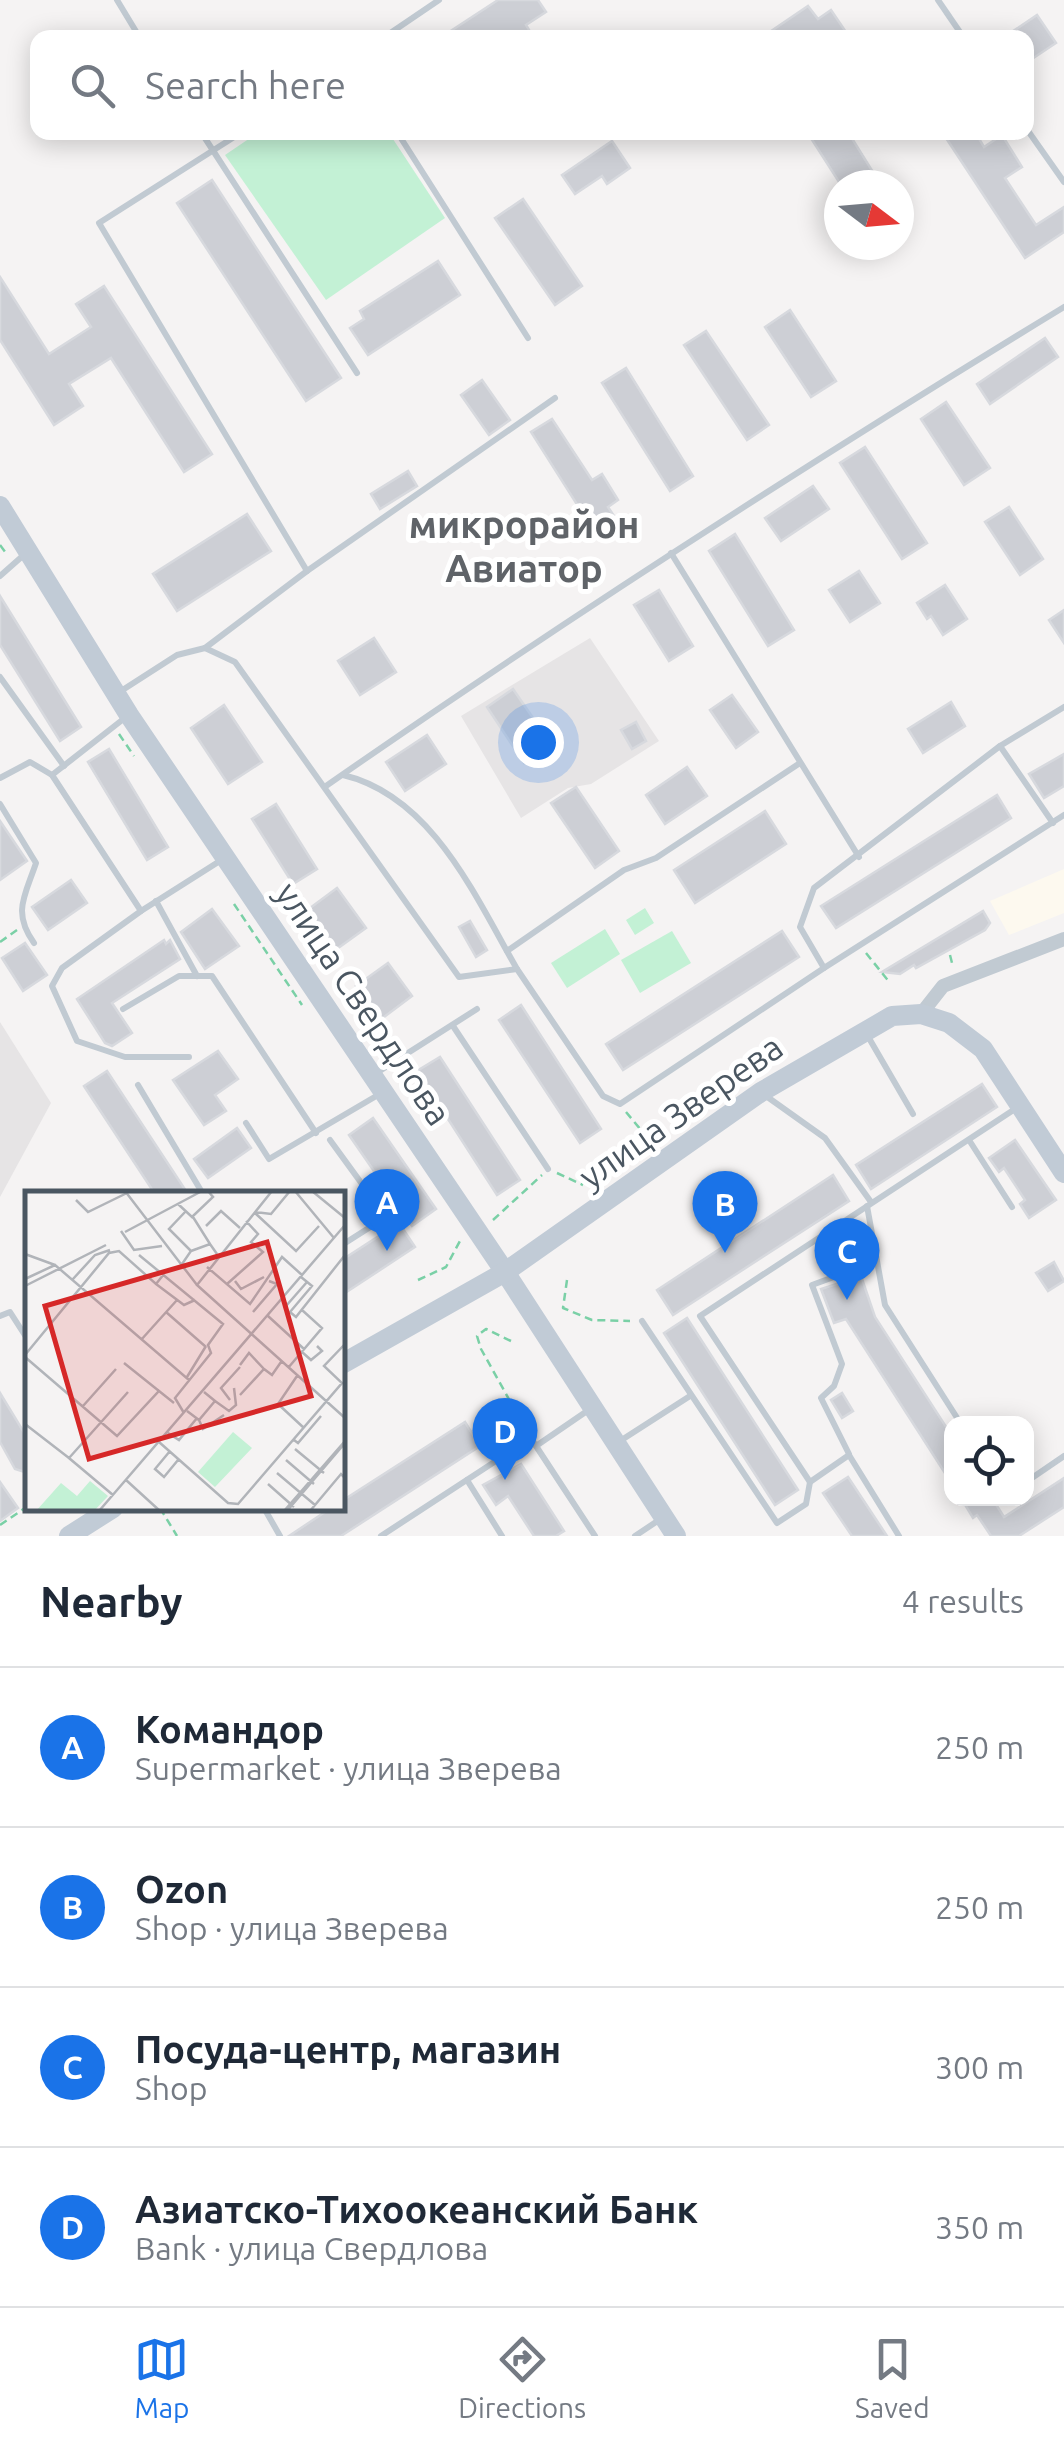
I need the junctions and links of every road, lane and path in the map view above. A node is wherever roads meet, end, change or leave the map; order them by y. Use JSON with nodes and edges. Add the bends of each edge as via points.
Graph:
{"nodes":[{"id":1,"x":117,"y":0,"type":"edge"},
{"id":2,"x":439,"y":0,"type":"edge"},
{"id":3,"x":938,"y":0,"type":"edge"},
{"id":4,"x":135,"y":30,"type":"edge"},
{"id":5,"x":396,"y":30,"type":"edge"},
{"id":6,"x":959,"y":30,"type":"edge"},
{"id":7,"x":1034,"y":139,"type":"edge"},
{"id":8,"x":207,"y":140,"type":"edge"},
{"id":9,"x":231,"y":140,"type":"edge"},
{"id":10,"x":402,"y":140,"type":"edge"},
{"id":11,"x":214,"y":152,"type":"junction"},
{"id":12,"x":1064,"y":182,"type":"edge"},
{"id":13,"x":1064,"y":306,"type":"edge"},
{"id":14,"x":528,"y":338,"type":"dead end"},
{"id":15,"x":357,"y":373,"type":"dead end"},
{"id":16,"x":555,"y":398,"type":"dead end"},
{"id":17,"x":0,"y":506,"type":"edge"},
{"id":18,"x":27,"y":552,"type":"junction"},
{"id":19,"x":671,"y":553,"type":"junction"},
{"id":20,"x":308,"y":571,"type":"junction"},
{"id":21,"x":0,"y":576,"type":"edge"},
{"id":22,"x":205,"y":648,"type":"junction"},
{"id":23,"x":0,"y":678,"type":"edge"},
{"id":24,"x":116,"y":695,"type":"junction"},
{"id":25,"x":1064,"y":706,"type":"edge"},
{"id":26,"x":129,"y":715,"type":"junction"},
{"id":27,"x":1000,"y":746,"type":"junction"},
{"id":28,"x":800,"y":763,"type":"junction"},
{"id":29,"x":64,"y":766,"type":"junction"},
{"id":30,"x":52,"y":775,"type":"junction"},
{"id":31,"x":342,"y":775,"type":"junction"},
{"id":32,"x":0,"y":778,"type":"edge"},
{"id":33,"x":326,"y":786,"type":"junction"},
{"id":34,"x":0,"y":804,"type":"edge"},
{"id":35,"x":1064,"y":815,"type":"edge"},
{"id":36,"x":1052,"y":823,"type":"junction"},
{"id":37,"x":858,"y":857,"type":"junction"},
{"id":38,"x":224,"y":858,"type":"junction"},
{"id":39,"x":156,"y":902,"type":"junction"},
{"id":40,"x":141,"y":911,"type":"junction"},
{"id":41,"x":22,"y":926,"type":"junction"},
{"id":42,"x":1064,"y":939,"type":"edge"},
{"id":43,"x":0,"y":942,"type":"edge"},
{"id":44,"x":34,"y":943,"type":"dead end"},
{"id":45,"x":860,"y":945,"type":"junction"},
{"id":46,"x":507,"y":951,"type":"junction"},
{"id":47,"x":950,"y":955,"type":"dead end"},
{"id":48,"x":953,"y":966,"type":"dead end"},
{"id":49,"x":824,"y":968,"type":"junction"},
{"id":50,"x":517,"y":969,"type":"junction"},
{"id":51,"x":197,"y":976,"type":"junction"},
{"id":52,"x":890,"y":984,"type":"dead end"},
{"id":53,"x":123,"y":1009,"type":"dead end"},
{"id":54,"x":477,"y":1009,"type":"dead end"},
{"id":55,"x":921,"y":1014,"type":"junction"},
{"id":56,"x":453,"y":1026,"type":"junction"},
{"id":57,"x":865,"y":1032,"type":"junction"},
{"id":58,"x":189,"y":1057,"type":"dead end"},
{"id":59,"x":378,"y":1084,"type":"junction"},
{"id":60,"x":138,"y":1085,"type":"dead end"},
{"id":61,"x":762,"y":1092,"type":"junction"},
{"id":62,"x":620,"y":1104,"type":"junction"},
{"id":63,"x":1020,"y":1106,"type":"junction"},
{"id":64,"x":913,"y":1114,"type":"dead end"},
{"id":65,"x":246,"y":1123,"type":"dead end"},
{"id":66,"x":316,"y":1133,"type":"junction"},
{"id":67,"x":330,"y":1140,"type":"dead end"},
{"id":68,"x":969,"y":1140,"type":"junction"},
{"id":69,"x":651,"y":1142,"type":"dead end"},
{"id":70,"x":548,"y":1169,"type":"junction"},
{"id":71,"x":1064,"y":1173,"type":"edge"},
{"id":72,"x":583,"y":1185,"type":"dead end"},
{"id":73,"x":201,"y":1191,"type":"edge"},
{"id":74,"x":869,"y":1204,"type":"junction"},
{"id":75,"x":1012,"y":1207,"type":"dead end"},
{"id":76,"x":492,"y":1221,"type":"dead end"},
{"id":77,"x":461,"y":1239,"type":"dead end"},
{"id":78,"x":345,"y":1243,"type":"edge"},
{"id":79,"x":877,"y":1261,"type":"junction"},
{"id":80,"x":505,"y":1272,"type":"junction"},
{"id":81,"x":418,"y":1280,"type":"dead end"},
{"id":82,"x":567,"y":1280,"type":"dead end"},
{"id":83,"x":0,"y":1316,"type":"edge"},
{"id":84,"x":642,"y":1322,"type":"joint"},
{"id":85,"x":25,"y":1335,"type":"edge"},
{"id":86,"x":510,"y":1341,"type":"dead end"},
{"id":87,"x":345,"y":1362,"type":"edge"},
{"id":88,"x":690,"y":1396,"type":"junction"},
{"id":89,"x":594,"y":1407,"type":"junction"},
{"id":90,"x":957,"y":1416,"type":"edge"},
{"id":91,"x":533,"y":1442,"type":"junction"},
{"id":92,"x":617,"y":1443,"type":"junction"},
{"id":93,"x":849,"y":1455,"type":"junction"},
{"id":94,"x":1064,"y":1456,"type":"edge"},
{"id":95,"x":1034,"y":1477,"type":"edge"},
{"id":96,"x":467,"y":1480,"type":"junction"},
{"id":97,"x":810,"y":1482,"type":"junction"},
{"id":98,"x":25,"y":1508,"type":"edge"},
{"id":99,"x":109,"y":1511,"type":"edge"},
{"id":100,"x":162,"y":1511,"type":"edge"},
{"id":101,"x":266,"y":1511,"type":"edge"},
{"id":102,"x":664,"y":1517,"type":"junction"},
{"id":103,"x":0,"y":1525,"type":"edge"},
{"id":104,"x":70,"y":1536,"type":"edge"},
{"id":105,"x":177,"y":1536,"type":"edge"},
{"id":106,"x":280,"y":1536,"type":"edge"},
{"id":107,"x":381,"y":1536,"type":"edge"},
{"id":108,"x":502,"y":1536,"type":"edge"},
{"id":109,"x":595,"y":1536,"type":"edge"},
{"id":110,"x":635,"y":1536,"type":"edge"},
{"id":111,"x":676,"y":1536,"type":"edge"},
{"id":112,"x":900,"y":1536,"type":"edge"}],
"edges":[{"from":1,"to":4,"type":"lane"},
{"from":2,"to":5,"type":"lane"},
{"from":3,"to":6,"type":"lane"},
{"from":7,"to":12,"type":"lane"},
{"from":8,"to":11,"type":"lane"},
{"from":9,"to":11,"type":"lane"},
{"from":10,"to":14,"type":"lane"},
{"from":11,"to":15,"type":"lane"},
{"from":11,"to":20,"type":"lane","via":[[98,223]]},
{"from":13,"to":19,"type":"lane"},
{"from":16,"to":20,"type":"lane"},
{"from":17,"to":18,"type":"main road","name":"улица Свердлова"},
{"from":18,"to":21,"type":"lane"},
{"from":18,"to":24,"type":"main road","name":"улица Свердлова"},
{"from":19,"to":28,"type":"lane"},
{"from":19,"to":31,"type":"lane"},
{"from":20,"to":22,"type":"lane"},
{"from":22,"to":24,"type":"lane","via":[[177,655]]},
{"from":22,"to":33,"type":"lane","via":[[236,662]]},
{"from":23,"to":29,"type":"lane"},
{"from":24,"to":26,"type":"main road","name":"улица Свердлова"},
{"from":25,"to":27,"type":"lane"},
{"from":26,"to":29,"type":"lane"},
{"from":26,"to":38,"type":"main road","name":"улица Свердлова"},
{"from":27,"to":36,"type":"lane"},
{"from":27,"to":37,"type":"lane"},
{"from":28,"to":37,"type":"lane"},
{"from":28,"to":46,"type":"lane"},
{"from":29,"to":30,"type":"lane"},
{"from":30,"to":32,"type":"lane","via":[[30,762]]},
{"from":30,"to":40,"type":"lane"},
{"from":31,"to":33,"type":"lane"},
{"from":31,"to":46,"type":"lane","via":[[368,781],[417,815]]},
{"from":33,"to":50,"type":"lane","via":[[459,977]]},
{"from":34,"to":41,"type":"lane","via":[[36,863],[19,914]]},
{"from":35,"to":36,"type":"lane"},
{"from":36,"to":45,"type":"lane"},
{"from":37,"to":49,"type":"lane","via":[[814,888],[800,927]]},
{"from":38,"to":39,"type":"lane"},
{"from":38,"to":59,"type":"main road","name":"улица Свердлова"},
{"from":39,"to":40,"type":"lane"},
{"from":39,"to":51,"type":"lane"},
{"from":40,"to":58,"type":"lane","via":[[62,968],[52,986],[77,1041],[125,1057]]},
{"from":41,"to":43,"type":"path"},
{"from":41,"to":44,"type":"lane"},
{"from":42,"to":55,"type":"street","name":"улица Зверева","via":[[943,986]]},
{"from":45,"to":49,"type":"lane"},
{"from":45,"to":52,"type":"path"},
{"from":46,"to":50,"type":"lane"},
{"from":47,"to":48,"type":"path"},
{"from":49,"to":62,"type":"lane"},
{"from":50,"to":62,"type":"lane","via":[[603,1096]]},
{"from":51,"to":53,"type":"lane","via":[[179,976]]},
{"from":51,"to":66,"type":"lane","via":[[212,976]]},
{"from":54,"to":56,"type":"lane"},
{"from":55,"to":57,"type":"main road","name":"улица Зверева","via":[[892,1016]]},
{"from":55,"to":63,"type":"main road","via":[[948,1023],[983,1048]]},
{"from":56,"to":59,"type":"lane"},
{"from":56,"to":70,"type":"lane"},
{"from":57,"to":61,"type":"main road","name":"улица Зверева"},
{"from":57,"to":64,"type":"lane"},
{"from":59,"to":66,"type":"lane"},
{"from":59,"to":80,"type":"main road","name":"улица Свердлова"},
{"from":60,"to":73,"type":"lane"},
{"from":61,"to":74,"type":"lane","via":[[825,1138]]},
{"from":61,"to":80,"type":"main road","name":"улица Зверева"},
{"from":62,"to":69,"type":"path"},
{"from":63,"to":68,"type":"lane"},
{"from":63,"to":71,"type":"main road"},
{"from":65,"to":66,"type":"lane","via":[[269,1159]]},
{"from":67,"to":78,"type":"lane","via":[[386,1217]]},
{"from":68,"to":74,"type":"lane"},
{"from":68,"to":75,"type":"lane"},
{"from":70,"to":72,"type":"path"},
{"from":70,"to":76,"type":"path"},
{"from":74,"to":79,"type":"lane"},
{"from":74,"to":97,"type":"lane","via":[[700,1316]]},
{"from":77,"to":81,"type":"path","via":[[446,1267]]},
{"from":79,"to":90,"type":"lane","via":[[885,1305]]},
{"from":79,"to":93,"type":"lane","via":[[812,1284],[842,1364],[821,1398]]},
{"from":80,"to":87,"type":"main road","name":"улица Зверева"},
{"from":80,"to":89,"type":"main road","name":"улица Свердлова"},
{"from":82,"to":84,"type":"path","via":[[563,1308],[592,1320]]},
{"from":83,"to":85,"type":"lane","via":[[10,1312]]},
{"from":84,"to":88,"type":"lane"},
{"from":86,"to":91,"type":"path","via":[[486,1329],[477,1336]]},
{"from":88,"to":92,"type":"lane"},
{"from":88,"to":97,"type":"lane","via":[[777,1523],[806,1504]]},
{"from":89,"to":91,"type":"lane"},
{"from":89,"to":92,"type":"main road","name":"улица Свердлова"},
{"from":91,"to":96,"type":"lane"},
{"from":91,"to":109,"type":"lane"},
{"from":92,"to":102,"type":"main road","name":"улица Свердлова"},
{"from":93,"to":97,"type":"lane"},
{"from":93,"to":112,"type":"lane"},
{"from":94,"to":95,"type":"lane"},
{"from":96,"to":107,"type":"lane"},
{"from":96,"to":108,"type":"lane"},
{"from":98,"to":103,"type":"path"},
{"from":99,"to":104,"type":"main road"},
{"from":100,"to":105,"type":"path"},
{"from":101,"to":106,"type":"lane"},
{"from":102,"to":110,"type":"lane"},
{"from":102,"to":111,"type":"main road","name":"улица Свердлова"}]}
